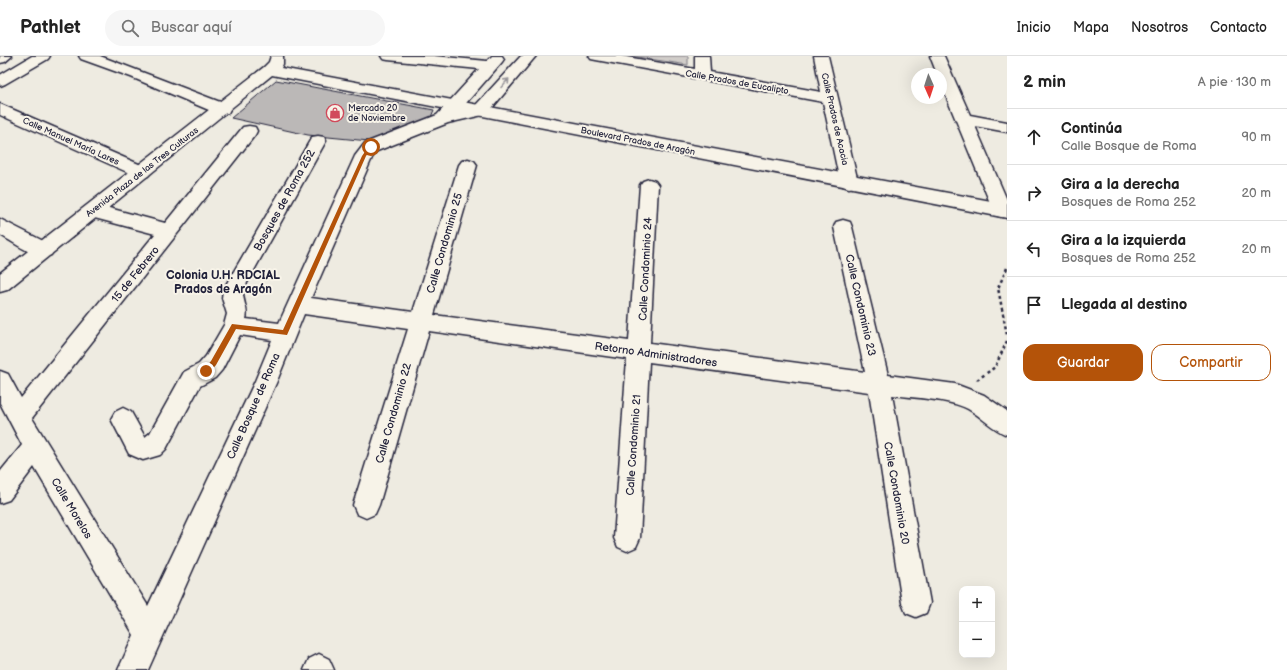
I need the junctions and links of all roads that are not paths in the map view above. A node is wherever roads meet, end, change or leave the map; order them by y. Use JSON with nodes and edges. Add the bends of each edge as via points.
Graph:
{"nodes":[{"id":1,"x":5,"y":56,"type":"edge"},
{"id":2,"x":43,"y":56,"type":"edge"},
{"id":3,"x":86,"y":56,"type":"edge"},
{"id":4,"x":388,"y":56,"type":"edge"},
{"id":5,"x":529,"y":56,"type":"edge"},
{"id":6,"x":596,"y":56,"type":"edge"},
{"id":7,"x":702,"y":56,"type":"edge"},
{"id":8,"x":821,"y":56,"type":"edge"},
{"id":9,"x":937,"y":56,"type":"edge"},
{"id":10,"x":0,"y":59,"type":"edge"},
{"id":11,"x":495,"y":61,"type":"edge"},
{"id":12,"x":273,"y":63,"type":"edge"},
{"id":13,"x":703,"y":75,"type":"junction"},
{"id":14,"x":0,"y":81,"type":"edge"},
{"id":15,"x":830,"y":98,"type":"junction"},
{"id":16,"x":0,"y":109,"type":"edge"},
{"id":17,"x":222,"y":109,"type":"junction"},
{"id":18,"x":481,"y":110,"type":"junction"},
{"id":19,"x":450,"y":112,"type":"junction"},
{"id":20,"x":963,"y":119,"type":"junction"},
{"id":21,"x":1007,"y":127,"type":"edge"},
{"id":22,"x":249,"y":131,"type":"dead end"},
{"id":23,"x":318,"y":141,"type":"dead end"},
{"id":24,"x":468,"y":165,"type":"dead end"},
{"id":25,"x":142,"y":172,"type":"junction"},
{"id":26,"x":849,"y":182,"type":"junction"},
{"id":27,"x":649,"y":185,"type":"dead end"},
{"id":28,"x":94,"y":211,"type":"junction"},
{"id":29,"x":1004,"y":211,"type":"edge"},
{"id":30,"x":0,"y":226,"type":"edge"},
{"id":31,"x":843,"y":227,"type":"dead end"},
{"id":32,"x":170,"y":231,"type":"junction"},
{"id":33,"x":44,"y":250,"type":"junction"},
{"id":34,"x":0,"y":284,"type":"edge"},
{"id":35,"x":298,"y":305,"type":"junction"},
{"id":36,"x":420,"y":322,"type":"junction"},
{"id":37,"x":234,"y":326,"type":"junction"},
{"id":38,"x":285,"y":333,"type":"junction"},
{"id":39,"x":640,"y":352,"type":"junction"},
{"id":40,"x":0,"y":381,"type":"edge"},
{"id":41,"x":878,"y":383,"type":"junction"},
{"id":42,"x":20,"y":416,"type":"junction"},
{"id":43,"x":123,"y":419,"type":"dead end"},
{"id":44,"x":1007,"y":424,"type":"edge"},
{"id":45,"x":35,"y":447,"type":"junction"},
{"id":46,"x":0,"y":491,"type":"edge"},
{"id":47,"x":366,"y":505,"type":"dead end"},
{"id":48,"x":627,"y":538,"type":"dead end"},
{"id":49,"x":916,"y":603,"type":"dead end"},
{"id":50,"x":149,"y":633,"type":"junction"},
{"id":51,"x":133,"y":670,"type":"edge"}],
"edges":[{"from":1,"to":10,"type":"street"},
{"from":2,"to":14,"type":"street"},
{"from":3,"to":17,"type":"street"},
{"from":4,"to":11,"type":"street"},
{"from":18,"to":5,"type":"street","one_way":true},
{"from":6,"to":13,"type":"street","name":"Calle Prados de Eucalipto"},
{"from":7,"to":13,"type":"street"},
{"from":8,"to":15,"type":"street","name":"Calle Prados de Acacia"},
{"from":9,"to":20,"type":"street"},
{"from":11,"to":19,"type":"street"},
{"from":12,"to":17,"type":"street","name":"Avenida Plaza de las Tres Culturas"},
{"from":12,"to":19,"type":"street"},
{"from":13,"to":15,"type":"street","name":"Calle Prados de Eucalipto"},
{"from":15,"to":26,"type":"street","name":"Calle Prados de Acacia"},
{"from":16,"to":25,"type":"street","name":"Calle Manuel María Lares"},
{"from":17,"to":25,"type":"street","name":"Avenida Plaza de las Tres Culturas"},
{"from":18,"to":19,"type":"street","name":"Calle Bosque de Roma"},
{"from":18,"to":26,"type":"street","name":"Boulevard Prados de Aragón"},
{"from":19,"to":35,"type":"street","name":"Calle Bosque de Roma","via":[[371,147],[364,156]]},
{"from":20,"to":21,"type":"street"},
{"from":20,"to":29,"type":"street"},
{"from":22,"to":32,"type":"street","name":"15 de Febrero"},
{"from":23,"to":37,"type":"street","name":"Bosques de Roma 252","via":[[233,290],[232,298],[237,314]]},
{"from":24,"to":36,"type":"street","name":"Calle Condominio 25"},
{"from":25,"to":28,"type":"street","name":"Avenida Plaza de las Tres Culturas"},
{"from":26,"to":29,"type":"street","name":"Boulevard Prados de Aragón"},
{"from":27,"to":39,"type":"street","name":"Calle Condominio 24"},
{"from":28,"to":32,"type":"street"},
{"from":28,"to":33,"type":"street","name":"Avenida Plaza de las Tres Culturas"},
{"from":30,"to":33,"type":"street"},
{"from":31,"to":41,"type":"street","name":"Calle Condominio 23"},
{"from":32,"to":42,"type":"street","name":"15 de Febrero"},
{"from":33,"to":34,"type":"street","name":"Avenida Plaza de las Tres Culturas"},
{"from":35,"to":36,"type":"street","name":"Retorno Administradores"},
{"from":35,"to":38,"type":"street","name":"Calle Bosque de Roma"},
{"from":36,"to":39,"type":"street","name":"Retorno Administradores"},
{"from":36,"to":47,"type":"street","name":"Calle Condominio 22"},
{"from":37,"to":38,"type":"street"},
{"from":37,"to":43,"type":"street","name":"Bosques de Roma 252","via":[[214,363],[192,379],[158,441],[152,447],[143,449],[137,446]]},
{"from":38,"to":50,"type":"street","name":"Calle Bosque de Roma","via":[[266,381]]},
{"from":39,"to":41,"type":"street","name":"Retorno Administradores"},
{"from":39,"to":48,"type":"street","name":"Calle Condominio 21"},
{"from":40,"to":42,"type":"street","name":"Calle Morelos"},
{"from":41,"to":44,"type":"street","name":"Retorno Administradores","via":[[954,394],[976,402]]},
{"from":41,"to":49,"type":"street","name":"Calle Condominio 20"},
{"from":42,"to":45,"type":"street","name":"Calle Morelos"},
{"from":45,"to":46,"type":"street"},
{"from":45,"to":50,"type":"street","name":"Calle Morelos"},
{"from":50,"to":51,"type":"street","name":"Calle Bosque de Roma"}]}
